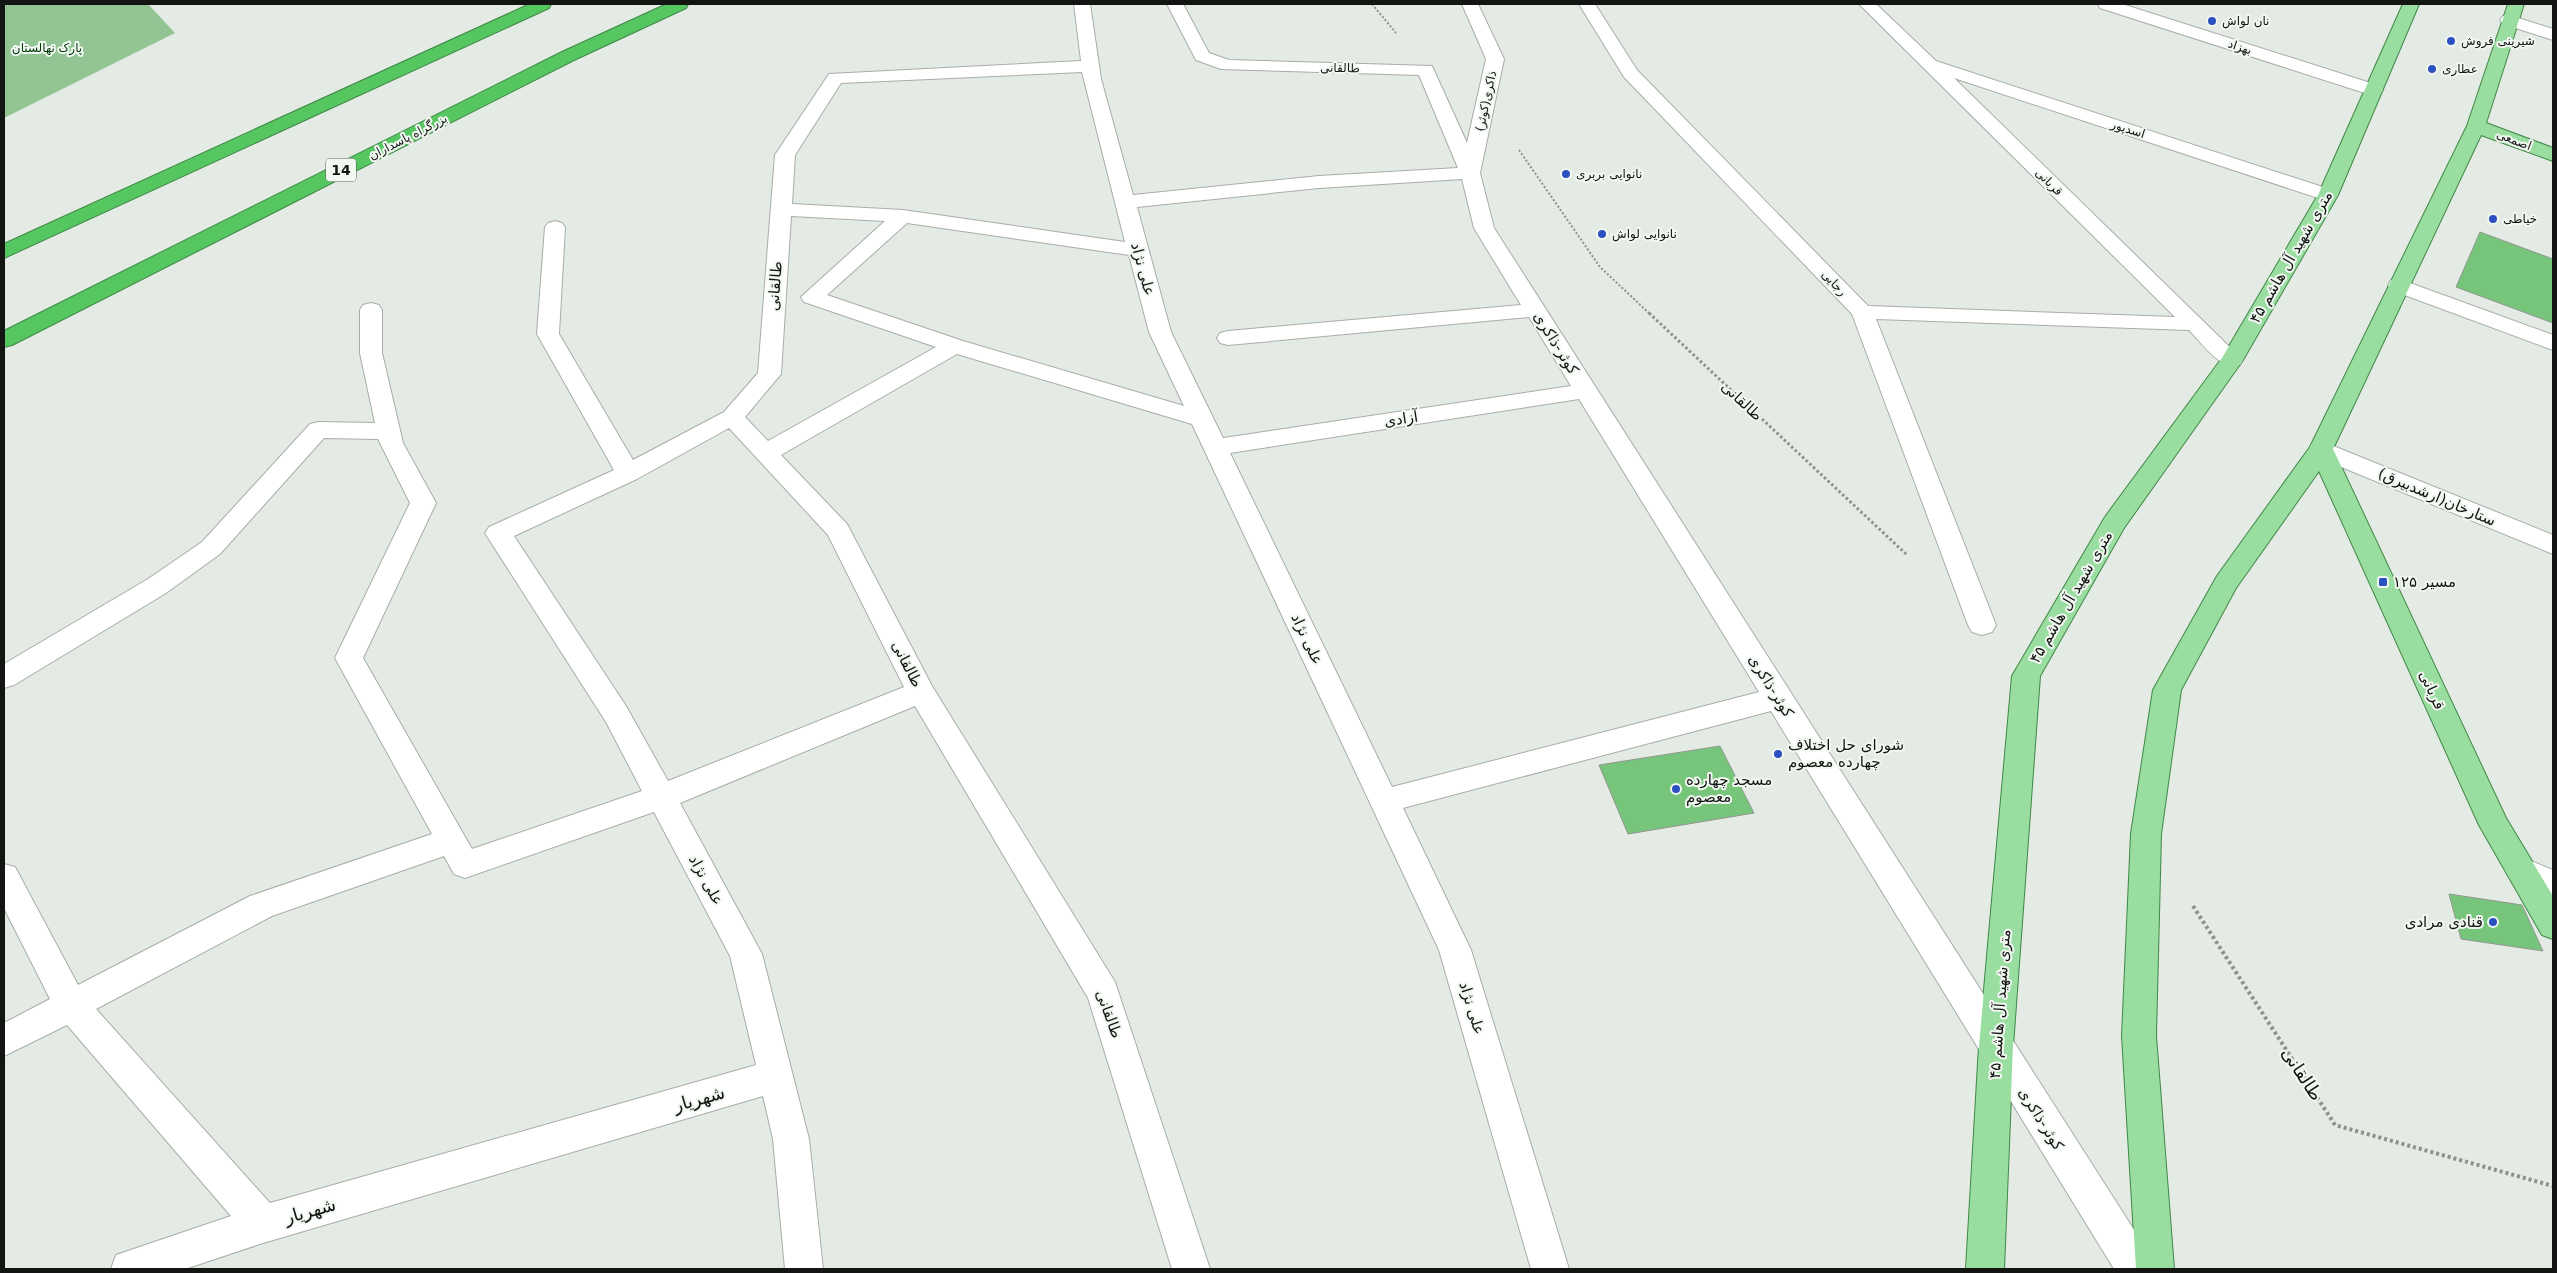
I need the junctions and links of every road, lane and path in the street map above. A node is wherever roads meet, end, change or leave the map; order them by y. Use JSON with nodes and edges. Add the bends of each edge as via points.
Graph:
{"nodes":[{"id":1,"x":543,"y":4,"type":"edge"},
{"id":2,"x":680,"y":4,"type":"edge"},
{"id":3,"x":1082,"y":4,"type":"edge"},
{"id":4,"x":1175,"y":4,"type":"edge"},
{"id":5,"x":1470,"y":4,"type":"edge"},
{"id":6,"x":1587,"y":4,"type":"edge"},
{"id":7,"x":1866,"y":4,"type":"edge"},
{"id":8,"x":2106,"y":4,"type":"edge"},
{"id":9,"x":2412,"y":4,"type":"edge"},
{"id":10,"x":2513,"y":12,"type":"edge"},
{"id":11,"x":2553,"y":35,"type":"edge"},
{"id":12,"x":1928,"y":64,"type":"junction"},
{"id":13,"x":1090,"y":66,"type":"junction"},
{"id":14,"x":2374,"y":90,"type":"junction"},
{"id":15,"x":1486,"y":103,"type":"junction"},
{"id":16,"x":2476,"y":126,"type":"junction"},
{"id":17,"x":2553,"y":155,"type":"edge"},
{"id":18,"x":1470,"y":172,"type":"junction"},
{"id":19,"x":2328,"y":195,"type":"junction"},
{"id":20,"x":1125,"y":202,"type":"junction"},
{"id":21,"x":781,"y":209,"type":"junction"},
{"id":22,"x":903,"y":216,"type":"junction"},
{"id":23,"x":555,"y":227,"type":"dead end"},
{"id":24,"x":1138,"y":250,"type":"junction"},
{"id":25,"x":4,"y":252,"type":"edge"},
{"id":26,"x":2399,"y":285,"type":"junction"},
{"id":27,"x":371,"y":310,"type":"dead end"},
{"id":28,"x":1535,"y":310,"type":"junction"},
{"id":29,"x":1862,"y":312,"type":"junction"},
{"id":30,"x":2194,"y":324,"type":"junction"},
{"id":31,"x":1228,"y":338,"type":"dead end"},
{"id":32,"x":4,"y":340,"type":"edge"},
{"id":33,"x":2553,"y":343,"type":"edge"},
{"id":34,"x":955,"y":346,"type":"junction"},
{"id":35,"x":2232,"y":360,"type":"junction"},
{"id":36,"x":1586,"y":391,"type":"junction"},
{"id":37,"x":732,"y":417,"type":"junction"},
{"id":38,"x":1202,"y":419,"type":"junction"},
{"id":39,"x":388,"y":431,"type":"junction"},
{"id":40,"x":1215,"y":446,"type":"junction"},
{"id":41,"x":2322,"y":449,"type":"junction"},
{"id":42,"x":766,"y":453,"type":"junction"},
{"id":43,"x":628,"y":473,"type":"junction"},
{"id":44,"x":2553,"y":545,"type":"edge"},
{"id":45,"x":1910,"y":558,"type":"dead end"},
{"id":46,"x":1982,"y":625,"type":"dead end"},
{"id":47,"x":4,"y":677,"type":"edge"},
{"id":48,"x":921,"y":692,"type":"junction"},
{"id":49,"x":1779,"y":698,"type":"junction"},
{"id":50,"x":661,"y":797,"type":"junction"},
{"id":51,"x":1384,"y":801,"type":"junction"},
{"id":52,"x":452,"y":840,"type":"junction"},
{"id":53,"x":2521,"y":870,"type":"junction"},
{"id":54,"x":4,"y":877,"type":"edge"},
{"id":55,"x":2553,"y":884,"type":"edge"},
{"id":56,"x":2189,"y":900,"type":"dead end"},
{"id":57,"x":2553,"y":925,"type":"edge"},
{"id":58,"x":71,"y":1005,"type":"junction"},
{"id":59,"x":4,"y":1040,"type":"edge"},
{"id":60,"x":1996,"y":1046,"type":"junction"},
{"id":61,"x":776,"y":1076,"type":"junction"},
{"id":62,"x":2553,"y":1186,"type":"edge"},
{"id":63,"x":263,"y":1224,"type":"junction"},
{"id":64,"x":130,"y":1269,"type":"edge"},
{"id":65,"x":804,"y":1269,"type":"edge"},
{"id":66,"x":1191,"y":1269,"type":"edge"},
{"id":67,"x":1550,"y":1269,"type":"edge"},
{"id":68,"x":1985,"y":1269,"type":"edge"},
{"id":69,"x":2136,"y":1269,"type":"edge"},
{"id":70,"x":2155,"y":1269,"type":"edge"}],
"edges":[{"from":1,"to":25,"type":"highway"},
{"from":2,"to":32,"type":"highway","name":"بزرگراه پاسداران","number":"14","via":[[568,56]]},
{"from":3,"to":13,"type":"street","name":"علی نژاد"},
{"from":4,"to":18,"type":"street","name":"طالقانی","via":[[1202,56],[1226,65],[1426,70]]},
{"from":5,"to":15,"type":"street","name":"ذاکری(کوثر)","via":[[1495,59]]},
{"from":6,"to":29,"type":"street","name":"رجایی","via":[[1630,73]]},
{"from":7,"to":12,"type":"street","name":"قربانی"},
{"from":8,"to":14,"type":"street","name":"بهزاد"},
{"from":9,"to":14,"type":"main road","name":"۴۵ متری شهید آل هاشم"},
{"from":10,"to":11,"type":"street"},
{"from":10,"to":16,"type":"main road"},
{"from":12,"to":19,"type":"street","name":"اسدپور"},
{"from":12,"to":30,"type":"street","name":"قربانی"},
{"from":13,"to":20,"type":"street","name":"علی نژاد"},
{"from":13,"to":21,"type":"street","name":"طالقانی","via":[[835,78],[785,155]]},
{"from":14,"to":19,"type":"main road","name":"۴۵ متری شهید آل هاشم"},
{"from":15,"to":18,"type":"street","name":"ذاکری(کوثر)"},
{"from":15,"to":45,"type":"path","name":"طالقانی","via":[[1600,267]]},
{"from":16,"to":17,"type":"main road","name":"اصمعی"},
{"from":16,"to":26,"type":"main road"},
{"from":18,"to":20,"type":"street","via":[[1319,182]]},
{"from":18,"to":28,"type":"street","name":"کوثر-ذاکری","via":[[1484,228]]},
{"from":19,"to":35,"type":"main road","name":"۴۵ متری شهید آل هاشم"},
{"from":20,"to":24,"type":"street","name":"علی نژاد"},
{"from":21,"to":22,"type":"street"},
{"from":21,"to":37,"type":"street","name":"طالقانی","via":[[769,374]]},
{"from":22,"to":24,"type":"street"},
{"from":22,"to":34,"type":"street","via":[[812,297]]},
{"from":23,"to":43,"type":"street","via":[[548,334]]},
{"from":24,"to":38,"type":"street","name":"علی نژاد","via":[[1160,332]]},
{"from":26,"to":33,"type":"street"},
{"from":26,"to":41,"type":"main road"},
{"from":27,"to":39,"type":"street","via":[[371,353]]},
{"from":28,"to":31,"type":"street"},
{"from":28,"to":36,"type":"street","name":"کوثر-ذاکری"},
{"from":29,"to":30,"type":"street"},
{"from":29,"to":46,"type":"street","name":"رجایی"},
{"from":30,"to":35,"type":"street","name":"قربانی"},
{"from":34,"to":38,"type":"street"},
{"from":34,"to":42,"type":"street"},
{"from":35,"to":60,"type":"main road","name":"۴۵ متری شهید آل هاشم","via":[[2114,523],[2026,676]]},
{"from":36,"to":40,"type":"street","name":"آزادی"},
{"from":36,"to":49,"type":"street","name":"کوثر-ذاکری"},
{"from":37,"to":42,"type":"street","name":"طالقانی"},
{"from":37,"to":43,"type":"street"},
{"from":38,"to":40,"type":"street","name":"علی نژاد"},
{"from":39,"to":47,"type":"street","via":[[318,430],[210,548],[157,586]]},
{"from":39,"to":52,"type":"street","via":[[423,502],[349,658]]},
{"from":40,"to":51,"type":"street","name":"علی نژاد"},
{"from":41,"to":44,"type":"street","name":"ستارخان(ارشدبیرق)"},
{"from":41,"to":53,"type":"main road","name":"قربانی","via":[[2494,825]]},
{"from":41,"to":70,"type":"main road","via":[[2226,583],[2167,690],[2146,834],[2139,1036]]},
{"from":42,"to":48,"type":"street","name":"طالقانی","via":[[838,530]]},
{"from":43,"to":50,"type":"street","name":"علی نژاد","via":[[498,533],[616,714]]},
{"from":48,"to":50,"type":"street"},
{"from":48,"to":66,"type":"street","name":"طالقانی","via":[[1104,993]]},
{"from":49,"to":51,"type":"street"},
{"from":49,"to":60,"type":"street","name":"کوثر-ذاکری"},
{"from":50,"to":52,"type":"street","via":[[465,865]]},
{"from":50,"to":61,"type":"street","name":"علی نژاد","via":[[746,954]]},
{"from":51,"to":67,"type":"street","name":"علی نژاد","via":[[1455,950]]},
{"from":52,"to":58,"type":"street","via":[[261,906]]},
{"from":53,"to":55,"type":"street"},
{"from":53,"to":57,"type":"main road","name":"قربانی"},
{"from":54,"to":58,"type":"street"},
{"from":56,"to":62,"type":"path","name":"طالقانی","via":[[2336,1125]]},
{"from":58,"to":59,"type":"street"},
{"from":58,"to":63,"type":"street"},
{"from":60,"to":68,"type":"main road","name":"۴۵ متری شهید آل هاشم"},
{"from":60,"to":69,"type":"street","name":"کوثر-ذاکری"},
{"from":61,"to":63,"type":"street","name":"شهریار"},
{"from":61,"to":65,"type":"street","name":"علی نژاد","via":[[791,1139]]},
{"from":63,"to":64,"type":"street","name":"شهریار"}]}
